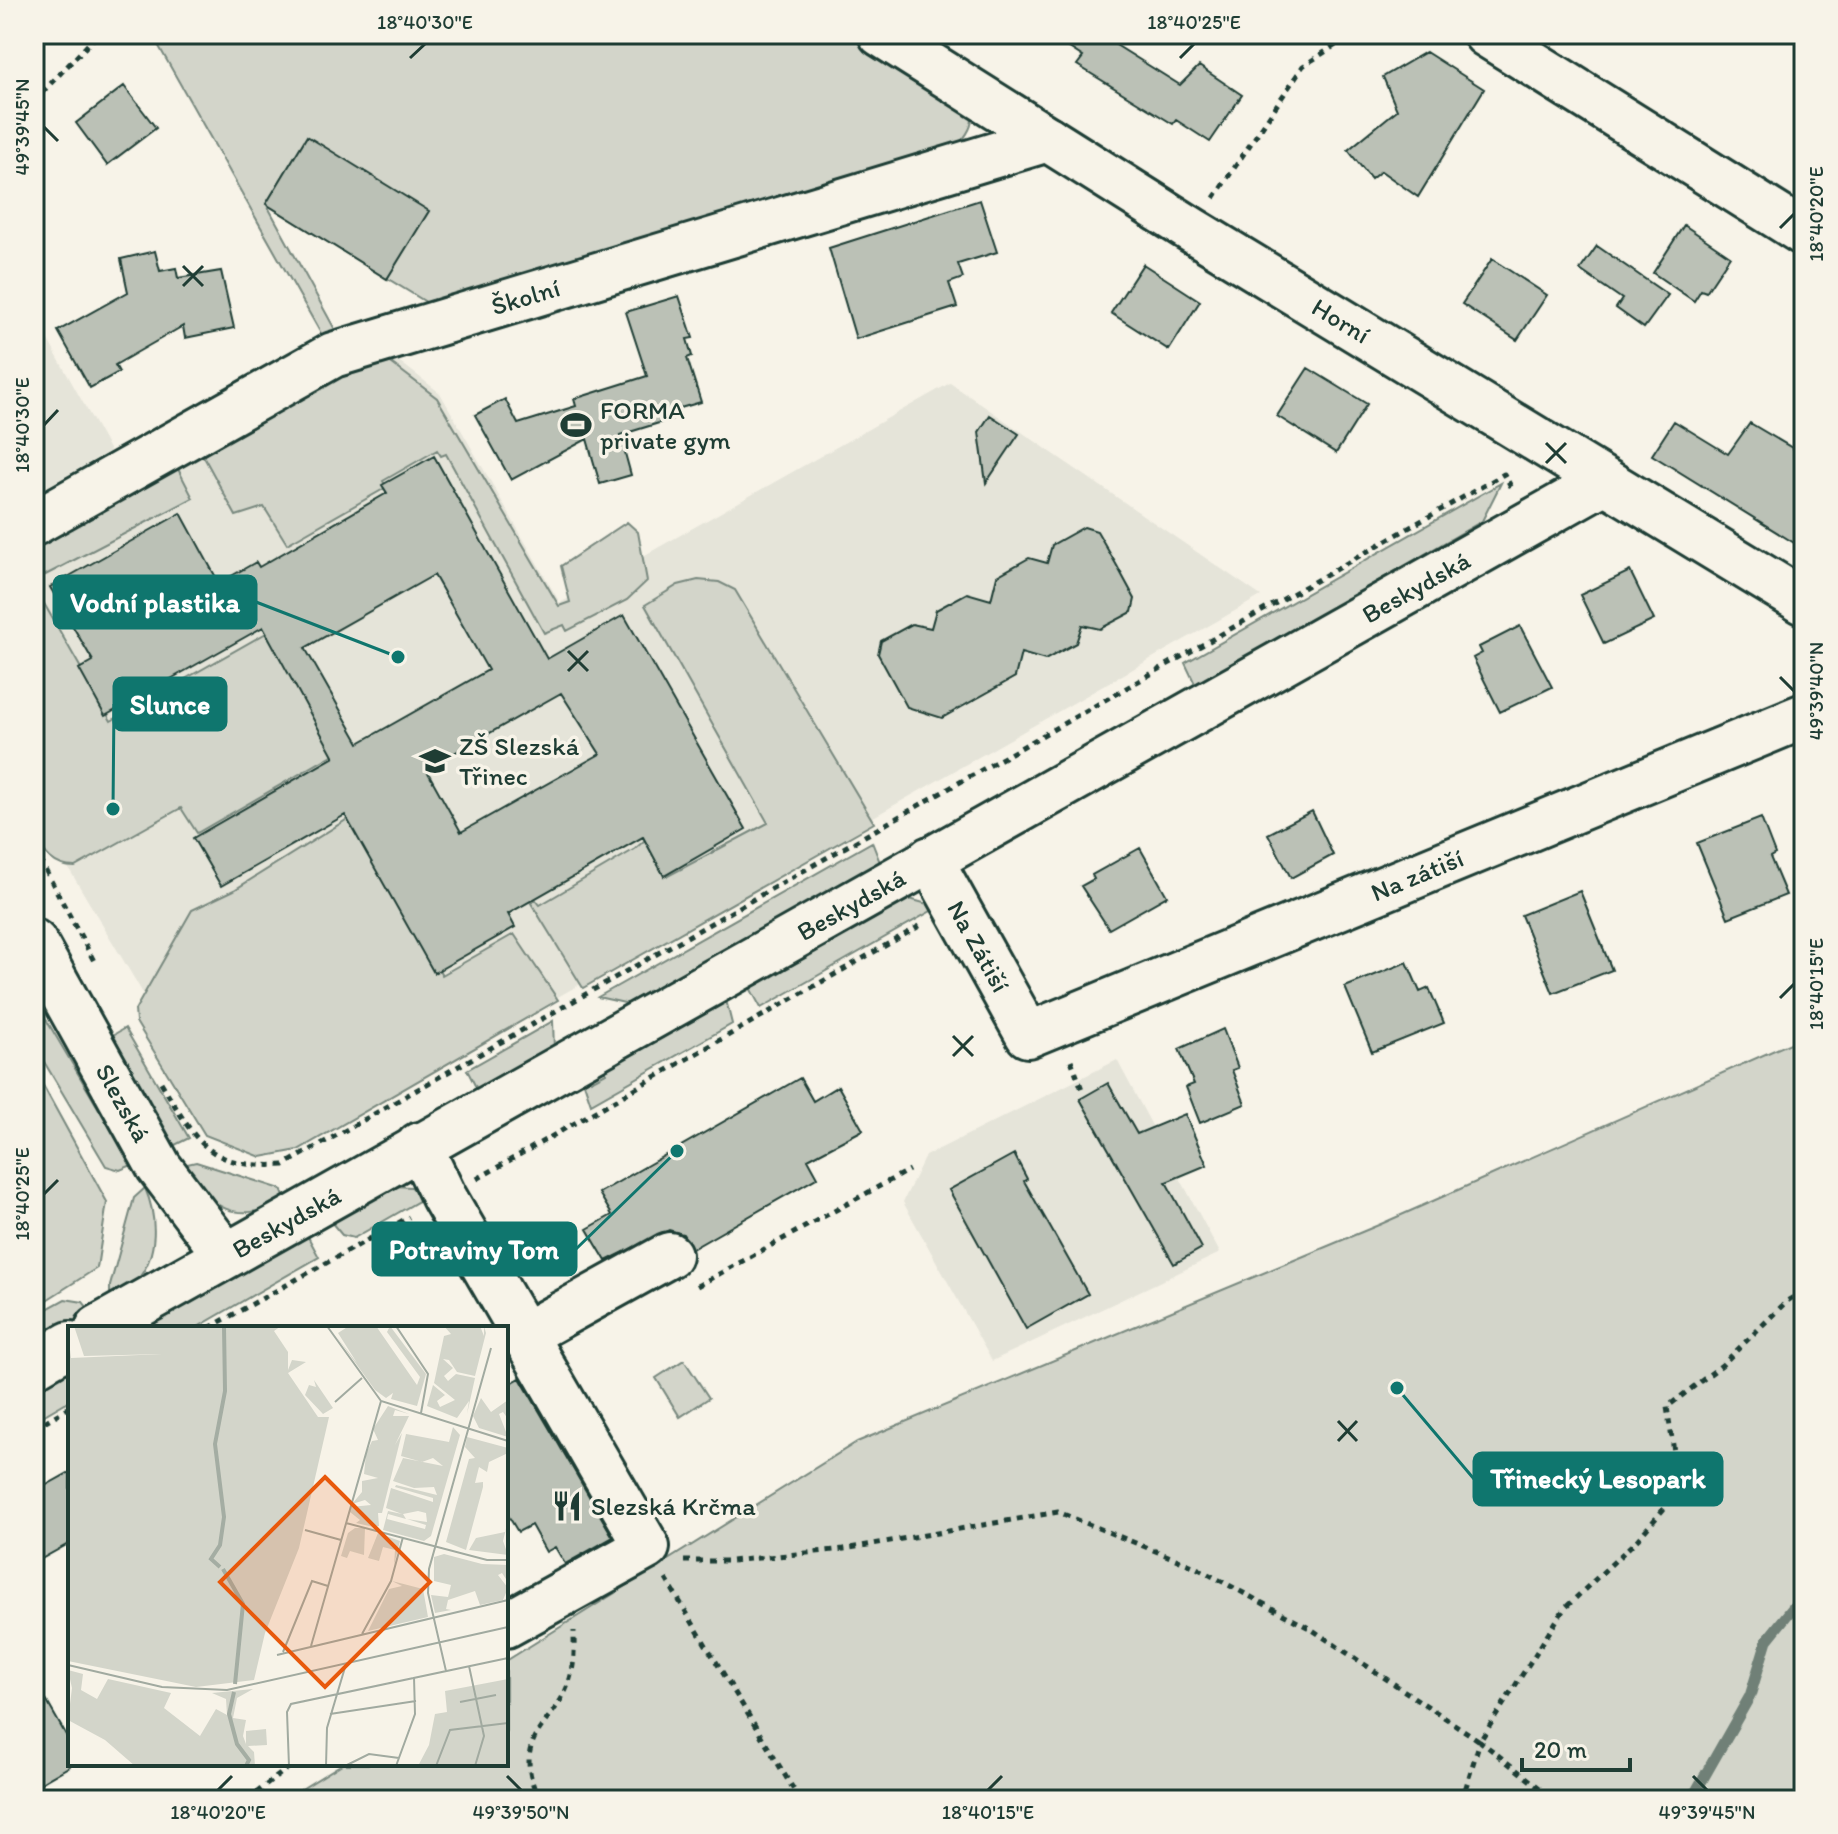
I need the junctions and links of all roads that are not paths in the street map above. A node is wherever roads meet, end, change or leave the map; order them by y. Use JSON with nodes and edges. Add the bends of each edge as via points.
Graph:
{"nodes":[{"id":1,"x":881,"y":34,"type":"edge"},
{"id":2,"x":1486,"y":34,"type":"edge"},
{"id":3,"x":1048,"y":139,"type":"junction"},
{"id":4,"x":1804,"y":233,"type":"edge"},
{"id":5,"x":1603,"y":482,"type":"junction"},
{"id":6,"x":34,"y":523,"type":"edge"},
{"id":7,"x":1804,"y":602,"type":"edge"},
{"id":8,"x":1804,"y":716,"type":"edge"},
{"id":9,"x":930,"y":859,"type":"junction"},
{"id":10,"x":34,"y":942,"type":"edge"},
{"id":11,"x":1028,"y":1035,"type":"joint"},
{"id":12,"x":419,"y":1145,"type":"junction"},
{"id":13,"x":225,"y":1254,"type":"junction"},
{"id":14,"x":678,"y":1274,"type":"road end"},
{"id":15,"x":101,"y":1326,"type":"edge"},
{"id":16,"x":526,"y":1334,"type":"junction"},
{"id":17,"x":68,"y":1345,"type":"edge"},
{"id":18,"x":34,"y":1365,"type":"edge"},
{"id":19,"x":508,"y":1624,"type":"edge"}],
"edges":[{"from":1,"to":3,"type":"street","name":"Horní"},
{"from":2,"to":4,"type":"street"},
{"from":3,"to":5,"type":"street","name":"Horní"},
{"from":3,"to":6,"type":"street","name":"Školní","via":[[333,355]]},
{"from":5,"to":7,"type":"street","name":"Horní"},
{"from":5,"to":9,"type":"street","name":"Beskydská"},
{"from":8,"to":11,"type":"street","name":"Na zátiší"},
{"from":9,"to":11,"type":"street","name":"Na Zátiší"},
{"from":9,"to":12,"type":"street","name":"Beskydská"},
{"from":10,"to":13,"type":"street","name":"Slezská","via":[[159,1167]]},
{"from":12,"to":13,"type":"street","name":"Beskydská"},
{"from":12,"to":16,"type":"street"},
{"from":13,"to":15,"type":"street","name":"Beskydská"},
{"from":14,"to":16,"type":"street"},
{"from":16,"to":19,"type":"street","via":[[651,1554]]},
{"from":17,"to":18,"type":"street"}]}
